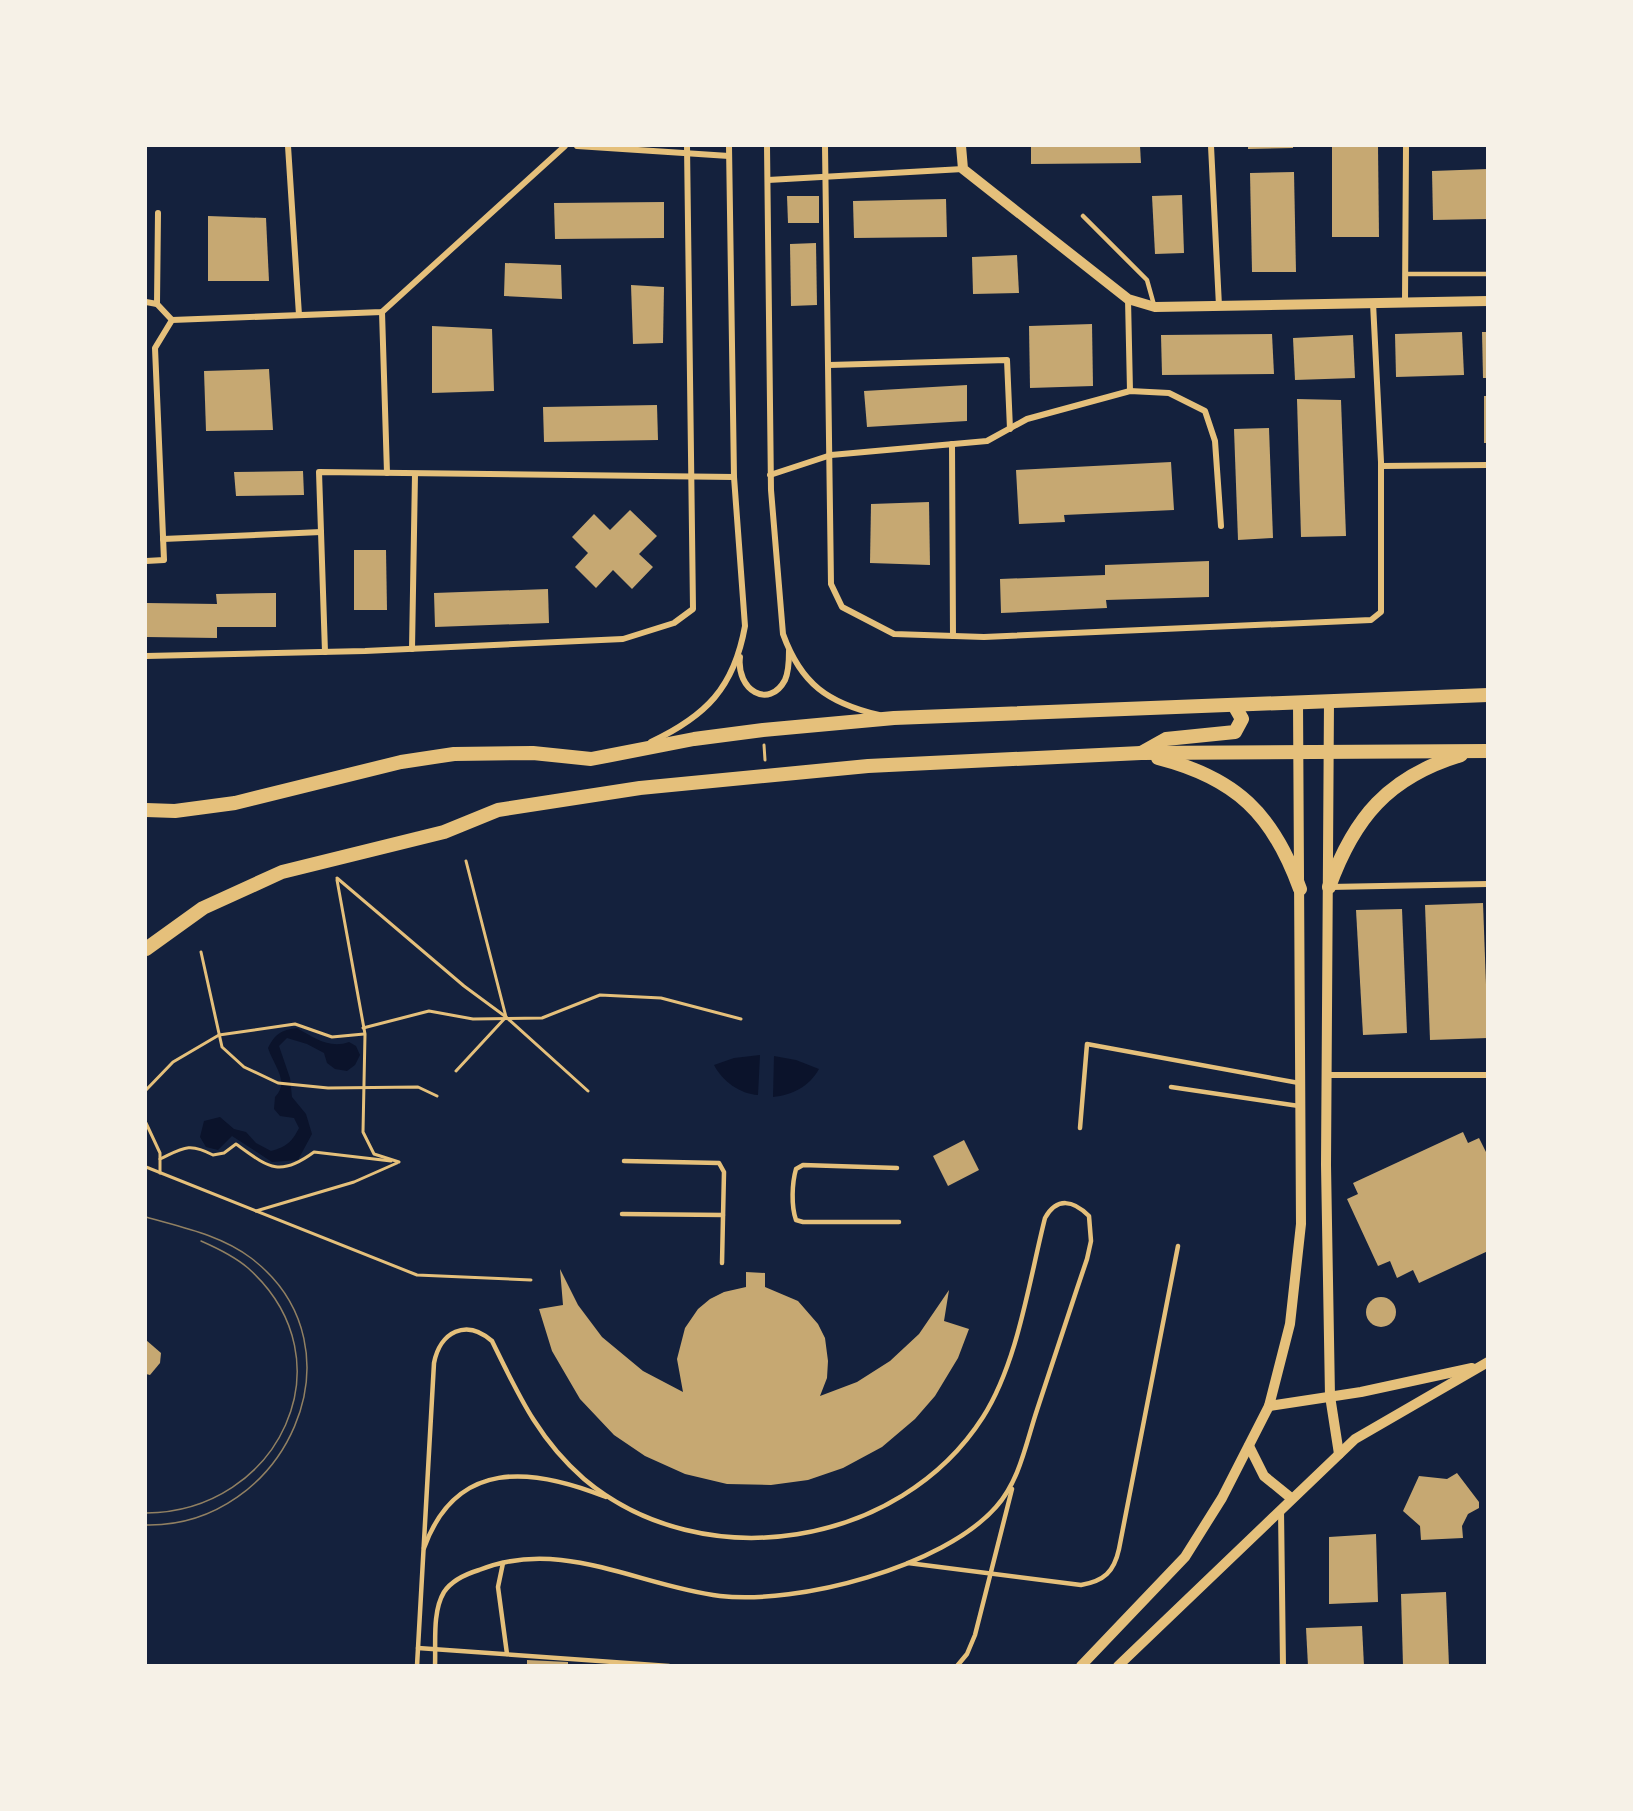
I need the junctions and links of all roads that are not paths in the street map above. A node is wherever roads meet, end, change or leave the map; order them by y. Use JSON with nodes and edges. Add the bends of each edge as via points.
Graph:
{"nodes":[{"id":1,"x":288,"y":146,"type":"edge"},
{"id":2,"x":565,"y":146,"type":"edge"},
{"id":3,"x":577,"y":146,"type":"edge"},
{"id":4,"x":687,"y":146,"type":"edge"},
{"id":5,"x":729,"y":146,"type":"edge"},
{"id":6,"x":767,"y":146,"type":"edge"},
{"id":7,"x":825,"y":146,"type":"edge"},
{"id":8,"x":961,"y":146,"type":"edge"},
{"id":9,"x":1211,"y":146,"type":"edge"},
{"id":10,"x":1406,"y":146,"type":"edge"},
{"id":11,"x":687,"y":154,"type":"junction"},
{"id":12,"x":729,"y":156,"type":"junction"},
{"id":13,"x":963,"y":169,"type":"junction"},
{"id":14,"x":825,"y":177,"type":"junction"},
{"id":15,"x":768,"y":180,"type":"junction"},
{"id":16,"x":158,"y":213,"type":"dead end"},
{"id":17,"x":1083,"y":216,"type":"dead end"},
{"id":18,"x":1405,"y":274,"type":"junction"},
{"id":19,"x":1488,"y":274,"type":"edge"},
{"id":20,"x":1128,"y":299,"type":"junction"},
{"id":21,"x":1488,"y":301,"type":"edge"},
{"id":22,"x":146,"y":302,"type":"edge"},
{"id":23,"x":1373,"y":303,"type":"junction"},
{"id":24,"x":1405,"y":303,"type":"junction"},
{"id":25,"x":157,"y":304,"type":"junction"},
{"id":26,"x":1219,"y":306,"type":"junction"},
{"id":27,"x":1155,"y":308,"type":"junction"},
{"id":28,"x":382,"y":312,"type":"junction"},
{"id":29,"x":299,"y":315,"type":"junction"},
{"id":30,"x":172,"y":320,"type":"junction"},
{"id":31,"x":829,"y":365,"type":"junction"},
{"id":32,"x":1130,"y":391,"type":"junction"},
{"id":33,"x":1010,"y":429,"type":"junction"},
{"id":34,"x":952,"y":444,"type":"junction"},
{"id":35,"x":831,"y":455,"type":"junction"},
{"id":36,"x":1488,"y":465,"type":"edge"},
{"id":37,"x":1381,"y":466,"type":"junction"},
{"id":38,"x":387,"y":473,"type":"junction"},
{"id":39,"x":415,"y":474,"type":"junction"},
{"id":40,"x":770,"y":475,"type":"junction"},
{"id":41,"x":734,"y":477,"type":"junction"},
{"id":42,"x":691,"y":478,"type":"junction"},
{"id":43,"x":1221,"y":526,"type":"dead end"},
{"id":44,"x":321,"y":532,"type":"junction"},
{"id":45,"x":163,"y":539,"type":"junction"},
{"id":46,"x":146,"y":561,"type":"edge"},
{"id":47,"x":953,"y":636,"type":"junction"},
{"id":48,"x":741,"y":645,"type":"junction"},
{"id":49,"x":412,"y":649,"type":"junction"},
{"id":50,"x":789,"y":651,"type":"junction"},
{"id":51,"x":326,"y":652,"type":"junction"},
{"id":52,"x":146,"y":656,"type":"edge"},
{"id":53,"x":1486,"y":692,"type":"edge"},
{"id":54,"x":1329,"y":701,"type":"junction"},
{"id":55,"x":1298,"y":702,"type":"junction"},
{"id":56,"x":1234,"y":705,"type":"junction"},
{"id":57,"x":894,"y":718,"type":"junction"},
{"id":58,"x":1329,"y":750,"type":"junction"},
{"id":59,"x":633,"y":751,"type":"junction"},
{"id":60,"x":1299,"y":751,"type":"junction"},
{"id":61,"x":1481,"y":751,"type":"edge"},
{"id":62,"x":1141,"y":753,"type":"junction"},
{"id":63,"x":146,"y":810,"type":"edge"},
{"id":64,"x":1488,"y":884,"type":"edge"},
{"id":65,"x":1329,"y":887,"type":"junction"},
{"id":66,"x":1300,"y":889,"type":"junction"},
{"id":67,"x":146,"y":949,"type":"edge"},
{"id":68,"x":1325,"y":1075,"type":"junction"},
{"id":69,"x":1488,"y":1075,"type":"edge"},
{"id":70,"x":1301,"y":1083,"type":"junction"},
{"id":71,"x":1171,"y":1087,"type":"dead end"},
{"id":72,"x":1301,"y":1107,"type":"junction"},
{"id":73,"x":1080,"y":1128,"type":"dead end"},
{"id":74,"x":624,"y":1161,"type":"dead end"},
{"id":75,"x":897,"y":1168,"type":"dead end"},
{"id":76,"x":622,"y":1214,"type":"dead end"},
{"id":77,"x":723,"y":1215,"type":"junction"},
{"id":78,"x":899,"y":1222,"type":"dead end"},
{"id":79,"x":1178,"y":1246,"type":"dead end"},
{"id":80,"x":722,"y":1263,"type":"dead end"},
{"id":81,"x":1484,"y":1365,"type":"edge"},
{"id":82,"x":1330,"y":1396,"type":"junction"},
{"id":83,"x":1269,"y":1406,"type":"junction"},
{"id":84,"x":1249,"y":1446,"type":"junction"},
{"id":85,"x":1339,"y":1454,"type":"junction"},
{"id":86,"x":1012,"y":1488,"type":"junction"},
{"id":87,"x":1291,"y":1498,"type":"junction"},
{"id":88,"x":620,"y":1502,"type":"junction"},
{"id":89,"x":1281,"y":1508,"type":"junction"},
{"id":90,"x":422,"y":1556,"type":"junction"},
{"id":91,"x":503,"y":1563,"type":"junction"},
{"id":92,"x":908,"y":1563,"type":"junction"},
{"id":93,"x":990,"y":1573,"type":"junction"},
{"id":94,"x":418,"y":1648,"type":"junction"},
{"id":95,"x":436,"y":1649,"type":"junction"},
{"id":96,"x":507,"y":1654,"type":"junction"},
{"id":97,"x":417,"y":1665,"type":"edge"},
{"id":98,"x":435,"y":1665,"type":"edge"},
{"id":99,"x":669,"y":1665,"type":"edge"},
{"id":100,"x":957,"y":1665,"type":"edge"},
{"id":101,"x":1081,"y":1665,"type":"edge"},
{"id":102,"x":1118,"y":1665,"type":"edge"},
{"id":103,"x":1283,"y":1665,"type":"edge"}],
"edges":[{"from":1,"to":29,"type":"street"},
{"from":2,"to":28,"type":"street"},
{"from":3,"to":11,"type":"street"},
{"from":4,"to":11,"type":"street"},
{"from":5,"to":12,"type":"street"},
{"from":6,"to":15,"type":"street"},
{"from":7,"to":14,"type":"street"},
{"from":8,"to":13,"type":"street"},
{"from":9,"to":26,"type":"street"},
{"from":10,"to":18,"type":"street"},
{"from":11,"to":12,"type":"street"},
{"from":11,"to":42,"type":"street"},
{"from":12,"to":41,"type":"street"},
{"from":13,"to":14,"type":"street"},
{"from":13,"to":20,"type":"street"},
{"from":14,"to":15,"type":"street"},
{"from":14,"to":31,"type":"street"},
{"from":15,"to":40,"type":"street"},
{"from":16,"to":25,"type":"street"},
{"from":17,"to":27,"type":"lane","via":[[1147,280]]},
{"from":18,"to":19,"type":"lane"},
{"from":18,"to":24,"type":"street"},
{"from":20,"to":27,"type":"street"},
{"from":20,"to":32,"type":"street"},
{"from":21,"to":24,"type":"street"},
{"from":22,"to":25,"type":"street"},
{"from":23,"to":24,"type":"street"},
{"from":23,"to":26,"type":"street"},
{"from":23,"to":37,"type":"street"},
{"from":25,"to":30,"type":"street"},
{"from":26,"to":27,"type":"street"},
{"from":28,"to":29,"type":"street"},
{"from":28,"to":38,"type":"street"},
{"from":29,"to":30,"type":"street"},
{"from":30,"to":45,"type":"street","via":[[154,348]]},
{"from":31,"to":33,"type":"street","via":[[1007,360]]},
{"from":31,"to":35,"type":"street"},
{"from":32,"to":33,"type":"street","via":[[1027,418]]},
{"from":32,"to":43,"type":"street","via":[[1169,393],[1205,411],[1215,441]]},
{"from":33,"to":34,"type":"street","via":[[987,441]]},
{"from":34,"to":35,"type":"street"},
{"from":34,"to":47,"type":"street"},
{"from":35,"to":40,"type":"street"},
{"from":35,"to":47,"type":"street","via":[[831,584],[842,607],[894,634]]},
{"from":36,"to":37,"type":"street"},
{"from":37,"to":47,"type":"street","via":[[1381,612],[1371,620]]},
{"from":38,"to":39,"type":"street"},
{"from":38,"to":44,"type":"street","via":[[319,472]]},
{"from":39,"to":42,"type":"street"},
{"from":39,"to":49,"type":"street"},
{"from":40,"to":50,"type":"street","via":[[779,603]]},
{"from":41,"to":42,"type":"street"},
{"from":41,"to":48,"type":"street","via":[[745,607]]},
{"from":42,"to":49,"type":"street","via":[[693,609],[674,623],[622,639]]},
{"from":44,"to":45,"type":"street"},
{"from":44,"to":51,"type":"street"},
{"from":45,"to":46,"type":"street","via":[[164,560]]},
{"from":48,"to":50,"type":"street","via":[[739,674],[743,684],[753,692],[766,694],[777,690],[785,679]]},
{"from":48,"to":59,"type":"street","via":[[720,693],[704,711]]},
{"from":49,"to":51,"type":"street"},
{"from":50,"to":57,"type":"street","via":[[812,685],[831,698]]},
{"from":51,"to":52,"type":"street"},
{"from":53,"to":54,"type":"main road"},
{"from":54,"to":55,"type":"main road"},
{"from":54,"to":58,"type":"street"},
{"from":55,"to":56,"type":"main road"},
{"from":55,"to":60,"type":"street"},
{"from":56,"to":57,"type":"main road"},
{"from":56,"to":62,"type":"main road","via":[[1242,719],[1236,732],[1166,739]]},
{"from":57,"to":59,"type":"main road","via":[[763,730]]},
{"from":58,"to":60,"type":"main road"},
{"from":58,"to":61,"type":"main road"},
{"from":58,"to":65,"type":"street"},
{"from":59,"to":63,"type":"main road","via":[[591,759],[532,753],[454,754],[401,762],[235,803],[176,811]]},
{"from":60,"to":62,"type":"main road"},
{"from":60,"to":66,"type":"street"},
{"from":61,"to":65,"type":"main road","via":[[1436,762],[1388,792],[1351,835]]},
{"from":62,"to":66,"type":"main road","via":[[1198,770],[1244,798],[1280,840]]},
{"from":62,"to":67,"type":"main road","via":[[868,766],[640,788],[498,810],[444,832],[261,879],[202,908]]},
{"from":64,"to":65,"type":"street"},
{"from":65,"to":68,"type":"street"},
{"from":66,"to":70,"type":"street"},
{"from":68,"to":69,"type":"street"},
{"from":68,"to":82,"type":"street"},
{"from":70,"to":72,"type":"street"},
{"from":70,"to":73,"type":"lane","via":[[1088,1044]]},
{"from":71,"to":72,"type":"lane"},
{"from":72,"to":83,"type":"street","via":[[1301,1224],[1290,1324]]},
{"from":74,"to":77,"type":"lane","via":[[719,1163],[724,1172]]},
{"from":75,"to":78,"type":"lane","via":[[803,1165],[796,1169],[794,1177],[794,1213],[796,1220],[803,1222]]},
{"from":76,"to":77,"type":"lane"},
{"from":77,"to":80,"type":"lane"},
{"from":79,"to":93,"type":"lane","via":[[1115,1565],[1107,1576],[1081,1585]]},
{"from":81,"to":82,"type":"street"},
{"from":81,"to":85,"type":"street","via":[[1355,1439]]},
{"from":82,"to":83,"type":"street"},
{"from":82,"to":85,"type":"street"},
{"from":83,"to":84,"type":"street"},
{"from":84,"to":87,"type":"street","via":[[1264,1476]]},
{"from":84,"to":101,"type":"street","via":[[1185,1557]]},
{"from":85,"to":87,"type":"street"},
{"from":86,"to":88,"type":"lane","via":[[1091,1241],[1089,1216],[1071,1202],[1061,1202],[1045,1218],[1011,1351],[995,1395],[968,1438],[910,1490],[843,1523],[801,1534],[756,1539],[710,1537],[687,1531]]},
{"from":86,"to":92,"type":"lane","via":[[976,1526]]},
{"from":86,"to":93,"type":"lane"},
{"from":87,"to":89,"type":"street"},
{"from":88,"to":90,"type":"lane","via":[[541,1477],[495,1479],[458,1494],[447,1505],[430,1531]]},
{"from":88,"to":90,"type":"lane","via":[[586,1480],[552,1447],[522,1404],[492,1341],[474,1331],[453,1332],[440,1345],[434,1363]]},
{"from":89,"to":102,"type":"street"},
{"from":89,"to":103,"type":"street"},
{"from":90,"to":94,"type":"lane"},
{"from":91,"to":92,"type":"lane","via":[[518,1559],[571,1560],[690,1591],[750,1598],[802,1593]]},
{"from":91,"to":95,"type":"lane","via":[[472,1572],[445,1592],[437,1620]]},
{"from":91,"to":96,"type":"lane","via":[[498,1587]]},
{"from":92,"to":93,"type":"lane"},
{"from":93,"to":100,"type":"lane","via":[[975,1635]]},
{"from":94,"to":95,"type":"lane"},
{"from":94,"to":97,"type":"lane"},
{"from":95,"to":96,"type":"lane"},
{"from":95,"to":98,"type":"lane"},
{"from":96,"to":99,"type":"lane"}]}
